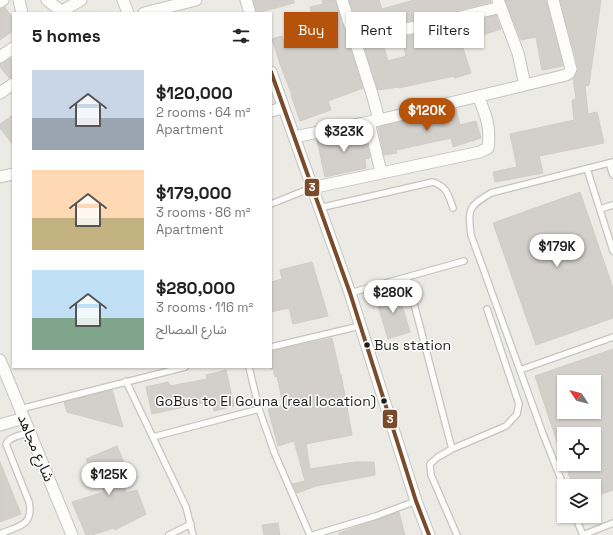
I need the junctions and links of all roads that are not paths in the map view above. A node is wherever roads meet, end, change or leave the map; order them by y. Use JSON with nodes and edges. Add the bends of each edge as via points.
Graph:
{"nodes":[{"id":1,"x":3,"y":0,"type":"edge"},
{"id":2,"x":19,"y":0,"type":"edge"},
{"id":3,"x":48,"y":0,"type":"edge"},
{"id":4,"x":81,"y":0,"type":"edge"},
{"id":5,"x":123,"y":0,"type":"edge"},
{"id":6,"x":196,"y":0,"type":"edge"},
{"id":7,"x":246,"y":0,"type":"edge"},
{"id":8,"x":342,"y":0,"type":"edge"},
{"id":9,"x":553,"y":0,"type":"edge"},
{"id":10,"x":0,"y":2,"type":"edge"},
{"id":11,"x":500,"y":4,"type":"edge"},
{"id":12,"x":22,"y":12,"type":"edge"},
{"id":13,"x":60,"y":12,"type":"edge"},
{"id":14,"x":128,"y":12,"type":"edge"},
{"id":15,"x":148,"y":12,"type":"edge"},
{"id":16,"x":250,"y":12,"type":"edge"},
{"id":17,"x":346,"y":13,"type":"edge"},
{"id":18,"x":406,"y":29,"type":"edge"},
{"id":19,"x":357,"y":48,"type":"edge"},
{"id":20,"x":12,"y":49,"type":"edge"},
{"id":21,"x":0,"y":57,"type":"edge"},
{"id":22,"x":272,"y":75,"type":"edge"},
{"id":23,"x":12,"y":85,"type":"edge"},
{"id":24,"x":525,"y":85,"type":"junction"},
{"id":25,"x":0,"y":93,"type":"edge"},
{"id":26,"x":478,"y":96,"type":"junction"},
{"id":27,"x":283,"y":108,"type":"junction"},
{"id":28,"x":272,"y":111,"type":"edge"},
{"id":29,"x":374,"y":121,"type":"junction"},
{"id":30,"x":294,"y":137,"type":"junction"},
{"id":31,"x":611,"y":162,"type":"edge"},
{"id":32,"x":587,"y":169,"type":"junction"},
{"id":33,"x":381,"y":172,"type":"junction"},
{"id":34,"x":12,"y":174,"type":"edge"},
{"id":35,"x":613,"y":175,"type":"edge"},
{"id":36,"x":0,"y":177,"type":"edge"},
{"id":37,"x":311,"y":188,"type":"junction"},
{"id":38,"x":272,"y":204,"type":"edge"},
{"id":39,"x":613,"y":205,"type":"edge"},
{"id":40,"x":318,"y":208,"type":"junction"},
{"id":41,"x":453,"y":208,"type":"dead end"},
{"id":42,"x":600,"y":209,"type":"junction"},
{"id":43,"x":613,"y":250,"type":"edge"},
{"id":44,"x":464,"y":261,"type":"dead end"},
{"id":45,"x":407,"y":277,"type":"junction"},
{"id":46,"x":350,"y":293,"type":"junction"},
{"id":47,"x":487,"y":309,"type":"dead end"},
{"id":48,"x":360,"y":326,"type":"junction"},
{"id":49,"x":613,"y":337,"type":"edge"},
{"id":50,"x":272,"y":347,"type":"edge"},
{"id":51,"x":0,"y":360,"type":"edge"},
{"id":52,"x":181,"y":368,"type":"edge"},
{"id":53,"x":249,"y":368,"type":"edge"},
{"id":54,"x":520,"y":370,"type":"junction"},
{"id":55,"x":126,"y":381,"type":"junction"},
{"id":56,"x":259,"y":409,"type":"junction"},
{"id":57,"x":22,"y":413,"type":"junction"},
{"id":58,"x":0,"y":425,"type":"edge"},
{"id":59,"x":30,"y":433,"type":"junction"},
{"id":60,"x":153,"y":437,"type":"junction"},
{"id":61,"x":452,"y":449,"type":"junction"},
{"id":62,"x":561,"y":479,"type":"edge"},
{"id":63,"x":416,"y":502,"type":"junction"},
{"id":64,"x":578,"y":523,"type":"edge"},
{"id":65,"x":613,"y":523,"type":"edge"},
{"id":66,"x":191,"y":524,"type":"junction"},
{"id":67,"x":0,"y":534,"type":"edge"},
{"id":68,"x":72,"y":535,"type":"edge"},
{"id":69,"x":168,"y":535,"type":"edge"},
{"id":70,"x":193,"y":535,"type":"edge"},
{"id":71,"x":311,"y":535,"type":"edge"},
{"id":72,"x":429,"y":535,"type":"edge"},
{"id":73,"x":457,"y":535,"type":"edge"},
{"id":74,"x":583,"y":535,"type":"edge"}],
"edges":[{"from":1,"to":10,"type":"street"},
{"from":2,"to":12,"type":"street"},
{"from":3,"to":13,"type":"street"},
{"from":4,"to":13,"type":"street"},
{"from":5,"to":14,"type":"street"},
{"from":6,"to":15,"type":"street"},
{"from":7,"to":16,"type":"street"},
{"from":8,"to":17,"type":"street"},
{"from":9,"to":24,"type":"street","via":[[571,69],[566,75]]},
{"from":11,"to":18,"type":"street"},
{"from":11,"to":24,"type":"street","via":[[518,52]]},
{"from":19,"to":29,"type":"street","via":[[374,97]]},
{"from":20,"to":21,"type":"street"},
{"from":22,"to":27,"type":"street"},
{"from":23,"to":25,"type":"street"},
{"from":24,"to":26,"type":"street"},
{"from":26,"to":29,"type":"street"},
{"from":26,"to":33,"type":"street","via":[[489,128],[488,148],[480,152]]},
{"from":27,"to":28,"type":"street"},
{"from":27,"to":30,"type":"street"},
{"from":29,"to":30,"type":"street"},
{"from":29,"to":33,"type":"street"},
{"from":30,"to":37,"type":"street"},
{"from":31,"to":32,"type":"lane"},
{"from":31,"to":35,"type":"lane"},
{"from":32,"to":42,"type":"lane"},
{"from":32,"to":54,"type":"lane","via":[[491,193],[475,203],[469,213],[471,234]]},
{"from":33,"to":37,"type":"street"},
{"from":34,"to":36,"type":"street"},
{"from":37,"to":38,"type":"lane"},
{"from":37,"to":40,"type":"street"},
{"from":39,"to":42,"type":"lane"},
{"from":40,"to":41,"type":"lane","via":[[433,182],[442,185]]},
{"from":40,"to":46,"type":"street"},
{"from":42,"to":43,"type":"lane"},
{"from":44,"to":45,"type":"lane"},
{"from":45,"to":46,"type":"lane"},
{"from":45,"to":61,"type":"lane"},
{"from":46,"to":48,"type":"street"},
{"from":47,"to":61,"type":"lane","via":[[519,404],[518,414],[506,426]]},
{"from":48,"to":50,"type":"lane"},
{"from":48,"to":63,"type":"street"},
{"from":49,"to":54,"type":"lane"},
{"from":51,"to":57,"type":"street","name":"شارع مجاهد"},
{"from":52,"to":55,"type":"lane"},
{"from":53,"to":56,"type":"lane"},
{"from":54,"to":62,"type":"lane"},
{"from":55,"to":57,"type":"lane"},
{"from":55,"to":60,"type":"lane"},
{"from":56,"to":60,"type":"lane"},
{"from":56,"to":71,"type":"lane","via":[[274,452]]},
{"from":57,"to":58,"type":"street"},
{"from":57,"to":59,"type":"street","name":"شارع مجاهد"},
{"from":59,"to":67,"type":"lane","via":[[12,438],[6,444],[29,502],[30,516],[20,526]]},
{"from":59,"to":68,"type":"street","name":"شارع مجاهد"},
{"from":60,"to":66,"type":"lane","via":[[186,507]]},
{"from":61,"to":73,"type":"lane","via":[[430,464],[431,475]]},
{"from":63,"to":71,"type":"lane"},
{"from":63,"to":72,"type":"street"},
{"from":64,"to":74,"type":"lane"},
{"from":65,"to":74,"type":"lane"},
{"from":66,"to":69,"type":"lane"},
{"from":66,"to":70,"type":"lane"}]}
